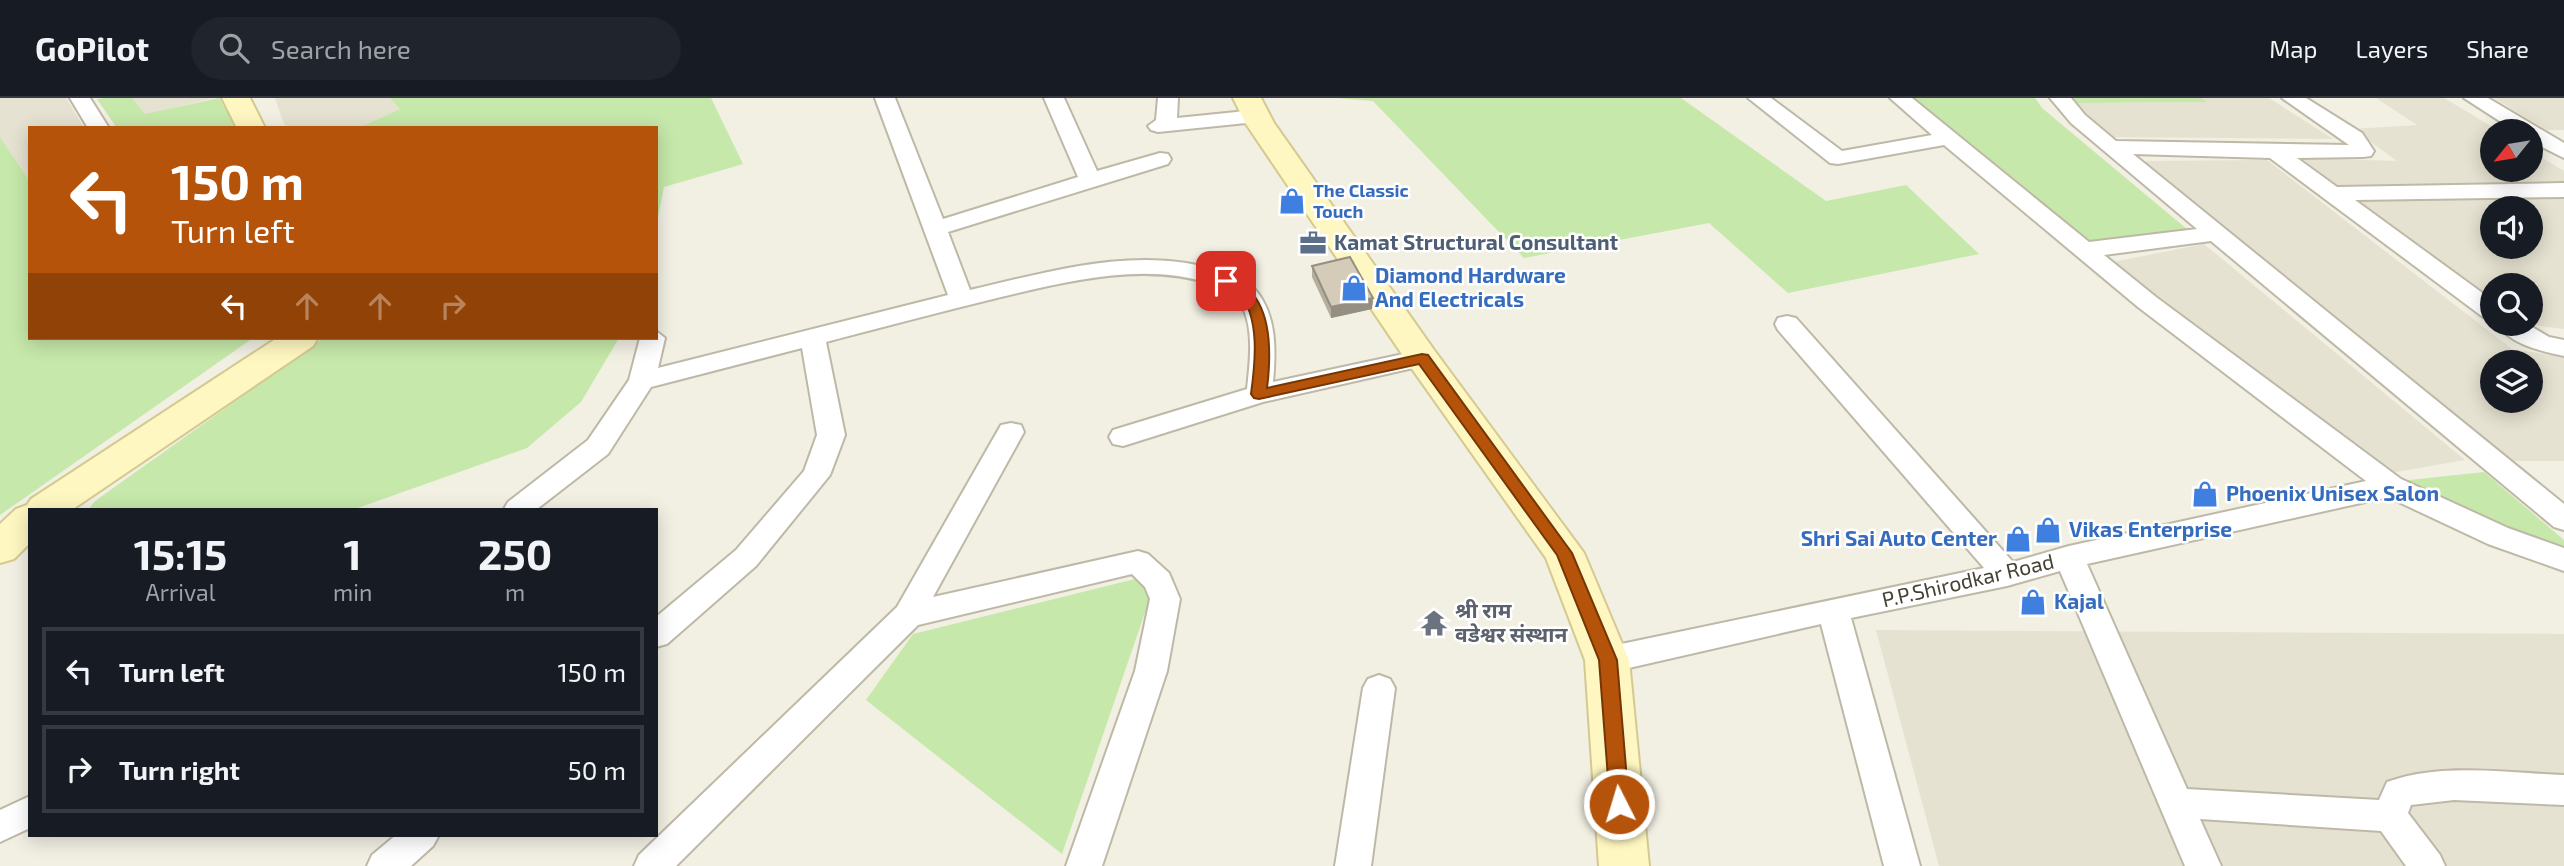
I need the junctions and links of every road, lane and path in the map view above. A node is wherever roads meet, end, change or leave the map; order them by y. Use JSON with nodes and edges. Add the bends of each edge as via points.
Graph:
{"nodes":[{"id":1,"x":81,"y":98,"type":"edge"},
{"id":2,"x":236,"y":98,"type":"edge"},
{"id":3,"x":885,"y":98,"type":"edge"},
{"id":4,"x":1054,"y":98,"type":"edge"},
{"id":5,"x":1168,"y":98,"type":"edge"},
{"id":6,"x":1758,"y":98,"type":"edge"},
{"id":7,"x":1900,"y":98,"type":"edge"},
{"id":8,"x":2060,"y":98,"type":"edge"},
{"id":9,"x":2292,"y":98,"type":"edge"},
{"id":10,"x":2474,"y":98,"type":"edge"},
{"id":11,"x":1252,"y":107,"type":"edge"},
{"id":12,"x":98,"y":126,"type":"edge"},
{"id":13,"x":250,"y":126,"type":"edge"},
{"id":14,"x":1949,"y":138,"type":"junction"},
{"id":15,"x":2547,"y":140,"type":"edge"},
{"id":16,"x":2111,"y":146,"type":"junction"},
{"id":17,"x":2275,"y":152,"type":"junction"},
{"id":18,"x":1160,"y":159,"type":"dead end"},
{"id":19,"x":1090,"y":180,"type":"junction"},
{"id":20,"x":2564,"y":190,"type":"edge"},
{"id":21,"x":2332,"y":194,"type":"junction"},
{"id":22,"x":934,"y":229,"type":"junction"},
{"id":23,"x":2216,"y":234,"type":"junction"},
{"id":24,"x":2084,"y":250,"type":"junction"},
{"id":25,"x":962,"y":299,"type":"junction"},
{"id":26,"x":2480,"y":303,"type":"edge"},
{"id":27,"x":1787,"y":324,"type":"dead end"},
{"id":28,"x":2531,"y":336,"type":"edge"},
{"id":29,"x":813,"y":339,"type":"junction"},
{"id":30,"x":298,"y":340,"type":"edge"},
{"id":31,"x":652,"y":340,"type":"edge"},
{"id":32,"x":2564,"y":348,"type":"edge"},
{"id":33,"x":1422,"y":358,"type":"junction"},
{"id":34,"x":642,"y":381,"type":"junction"},
{"id":35,"x":1259,"y":394,"type":"junction"},
{"id":36,"x":1011,"y":432,"type":"dead end"},
{"id":37,"x":1123,"y":437,"type":"dead end"},
{"id":38,"x":2390,"y":486,"type":"junction"},
{"id":39,"x":46,"y":508,"type":"edge"},
{"id":40,"x":519,"y":508,"type":"edge"},
{"id":41,"x":2564,"y":520,"type":"edge"},
{"id":42,"x":28,"y":521,"type":"edge"},
{"id":43,"x":0,"y":548,"type":"edge"},
{"id":44,"x":2069,"y":557,"type":"junction"},
{"id":45,"x":2564,"y":560,"type":"edge"},
{"id":46,"x":2007,"y":575,"type":"junction"},
{"id":47,"x":1833,"y":610,"type":"junction"},
{"id":48,"x":908,"y":615,"type":"junction"},
{"id":49,"x":658,"y":633,"type":"edge"},
{"id":50,"x":1608,"y":660,"type":"junction"},
{"id":51,"x":1379,"y":688,"type":"dead end"},
{"id":52,"x":2564,"y":790,"type":"edge"},
{"id":53,"x":2176,"y":803,"type":"junction"},
{"id":54,"x":28,"y":812,"type":"edge"},
{"id":55,"x":2390,"y":816,"type":"junction"},
{"id":56,"x":0,"y":827,"type":"edge"},
{"id":57,"x":419,"y":837,"type":"edge"},
{"id":58,"x":385,"y":866,"type":"edge"},
{"id":59,"x":652,"y":866,"type":"edge"},
{"id":60,"x":1084,"y":866,"type":"edge"},
{"id":61,"x":1353,"y":866,"type":"edge"},
{"id":62,"x":1625,"y":866,"type":"edge"},
{"id":63,"x":1902,"y":866,"type":"edge"},
{"id":64,"x":2203,"y":866,"type":"edge"},
{"id":65,"x":2427,"y":866,"type":"edge"}],
"edges":[{"from":1,"to":12,"type":"street"},
{"from":2,"to":13,"type":"street"},
{"from":3,"to":22,"type":"street"},
{"from":4,"to":19,"type":"street"},
{"from":5,"to":11,"type":"street","via":[[1162,125]]},
{"from":6,"to":14,"type":"street","via":[[1838,158]]},
{"from":7,"to":14,"type":"street"},
{"from":8,"to":16,"type":"street"},
{"from":9,"to":17,"type":"street","via":[[2355,137],[2363,151]]},
{"from":10,"to":15,"type":"street"},
{"from":11,"to":33,"type":"street"},
{"from":14,"to":24,"type":"street"},
{"from":16,"to":17,"type":"street"},
{"from":16,"to":23,"type":"street"},
{"from":17,"to":21,"type":"street"},
{"from":18,"to":19,"type":"street"},
{"from":19,"to":22,"type":"street"},
{"from":20,"to":21,"type":"street"},
{"from":21,"to":26,"type":"street"},
{"from":22,"to":25,"type":"street"},
{"from":23,"to":24,"type":"street"},
{"from":23,"to":41,"type":"street"},
{"from":24,"to":38,"type":"street"},
{"from":25,"to":29,"type":"street"},
{"from":25,"to":35,"type":"street","via":[[1085,272],[1147,267],[1209,273],[1243,290],[1259,319],[1264,354]]},
{"from":27,"to":46,"type":"street"},
{"from":28,"to":32,"type":"street"},
{"from":29,"to":34,"type":"street"},
{"from":29,"to":49,"type":"street","via":[[831,435],[816,475],[746,558]]},
{"from":30,"to":39,"type":"street"},
{"from":31,"to":34,"type":"street"},
{"from":33,"to":35,"type":"street"},
{"from":33,"to":50,"type":"street","via":[[1564,553]]},
{"from":34,"to":40,"type":"street","via":[[598,447]]},
{"from":35,"to":37,"type":"street"},
{"from":36,"to":48,"type":"street"},
{"from":38,"to":44,"type":"street","name":"P.P.Shirodkar Road"},
{"from":38,"to":45,"type":"street","via":[[2498,536]]},
{"from":42,"to":43,"type":"street"},
{"from":44,"to":46,"type":"street","name":"P.P.Shirodkar Road"},
{"from":44,"to":53,"type":"street"},
{"from":46,"to":47,"type":"street","name":"P.P.Shirodkar Road"},
{"from":47,"to":50,"type":"street","name":"P.P.Shirodkar Road"},
{"from":47,"to":63,"type":"street"},
{"from":48,"to":59,"type":"street"},
{"from":48,"to":60,"type":"street","via":[[1138,562],[1158,581],[1164,599],[1151,671]]},
{"from":50,"to":62,"type":"street"},
{"from":51,"to":61,"type":"street"},
{"from":52,"to":55,"type":"street","via":[[2454,785],[2413,790],[2399,793]]},
{"from":53,"to":55,"type":"street"},
{"from":53,"to":64,"type":"street"},
{"from":54,"to":56,"type":"street"},
{"from":55,"to":65,"type":"street"},
{"from":57,"to":58,"type":"street"}]}
